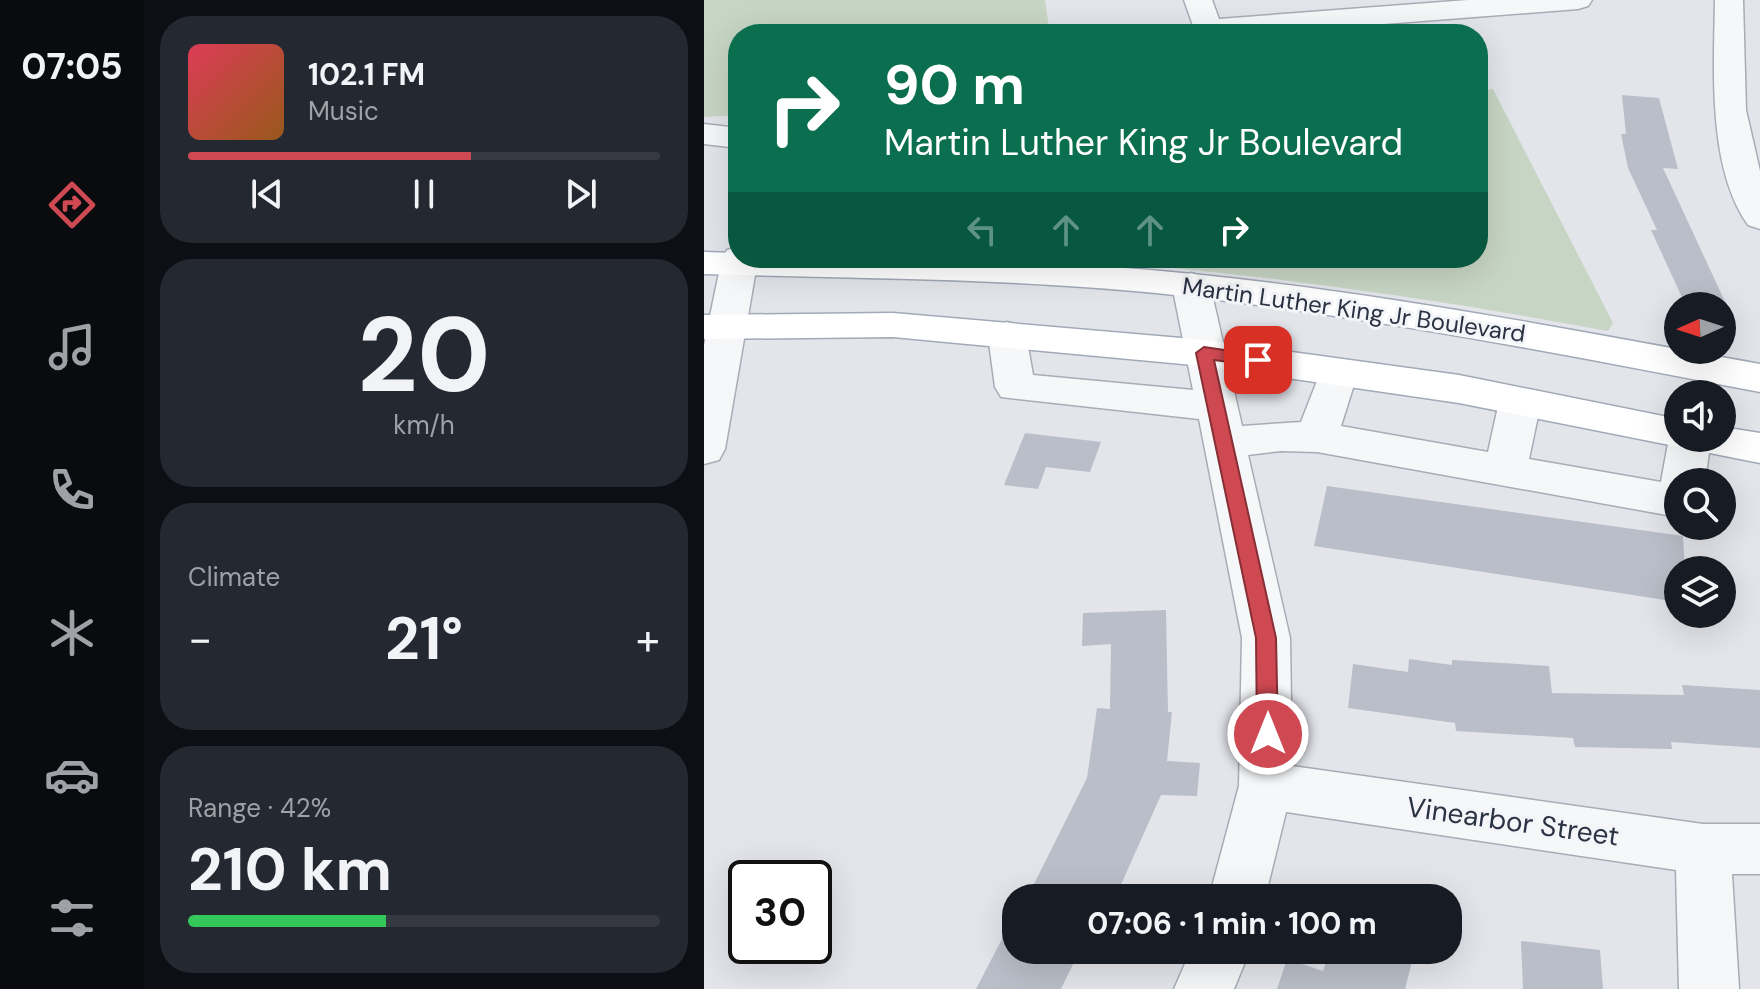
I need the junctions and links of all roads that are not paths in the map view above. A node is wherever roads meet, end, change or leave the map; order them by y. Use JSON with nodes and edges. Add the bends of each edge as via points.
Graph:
{"nodes":[{"id":1,"x":1198,"y":0,"type":"edge"},
{"id":2,"x":1578,"y":0,"type":"edge"},
{"id":3,"x":1720,"y":1,"type":"edge"},
{"id":4,"x":1205,"y":24,"type":"edge"},
{"id":5,"x":1271,"y":24,"type":"edge"},
{"id":6,"x":704,"y":134,"type":"edge"},
{"id":7,"x":728,"y":137,"type":"edge"},
{"id":8,"x":1760,"y":218,"type":"edge"},
{"id":9,"x":727,"y":261,"type":"edge"},
{"id":10,"x":908,"y":268,"type":"edge"},
{"id":11,"x":1191,"y":285,"type":"junction"},
{"id":12,"x":715,"y":326,"type":"edge"},
{"id":13,"x":1007,"y":335,"type":"junction"},
{"id":14,"x":1204,"y":353,"type":"junction"},
{"id":15,"x":1338,"y":372,"type":"junction"},
{"id":16,"x":1760,"y":378,"type":"edge"},
{"id":17,"x":1520,"y":402,"type":"junction"},
{"id":18,"x":1221,"y":425,"type":"junction"},
{"id":19,"x":1664,"y":431,"type":"edge"},
{"id":20,"x":1317,"y":437,"type":"junction"},
{"id":21,"x":1736,"y":444,"type":"edge"},
{"id":22,"x":1760,"y":448,"type":"edge"},
{"id":23,"x":704,"y":449,"type":"edge"},
{"id":24,"x":1505,"y":470,"type":"junction"},
{"id":25,"x":1664,"y":498,"type":"edge"},
{"id":26,"x":1266,"y":786,"type":"junction"},
{"id":27,"x":1703,"y":849,"type":"junction"},
{"id":28,"x":1760,"y":849,"type":"edge"},
{"id":29,"x":1241,"y":884,"type":"edge"},
{"id":30,"x":1215,"y":964,"type":"edge"},
{"id":31,"x":1204,"y":989,"type":"edge"},
{"id":32,"x":1709,"y":989,"type":"edge"}],
"edges":[{"from":1,"to":4,"type":"street"},
{"from":2,"to":5,"type":"street"},
{"from":3,"to":8,"type":"street","via":[[1730,110],[1746,185]]},
{"from":6,"to":7,"type":"street"},
{"from":9,"to":12,"type":"street"},
{"from":10,"to":11,"type":"main road","name":"Martin Luther King Jr Boulevard"},
{"from":11,"to":14,"type":"street"},
{"from":11,"to":16,"type":"main road","name":"Martin Luther King Jr Boulevard","via":[[1430,317]]},
{"from":12,"to":13,"type":"main road","via":[[893,325]]},
{"from":12,"to":23,"type":"street"},
{"from":13,"to":14,"type":"main road"},
{"from":13,"to":18,"type":"street","via":[[1015,387]]},
{"from":14,"to":15,"type":"main road"},
{"from":14,"to":18,"type":"street"},
{"from":15,"to":17,"type":"main road"},
{"from":15,"to":20,"type":"street"},
{"from":17,"to":19,"type":"main road"},
{"from":17,"to":24,"type":"street"},
{"from":18,"to":20,"type":"street"},
{"from":18,"to":26,"type":"street","via":[[1266,638]]},
{"from":20,"to":24,"type":"street"},
{"from":21,"to":22,"type":"main road"},
{"from":24,"to":25,"type":"street"},
{"from":26,"to":27,"type":"street","name":"Vinearbor Street"},
{"from":26,"to":29,"type":"street"},
{"from":27,"to":28,"type":"street","name":"Vinearbor Street"},
{"from":27,"to":32,"type":"street"},
{"from":30,"to":31,"type":"street"}]}
